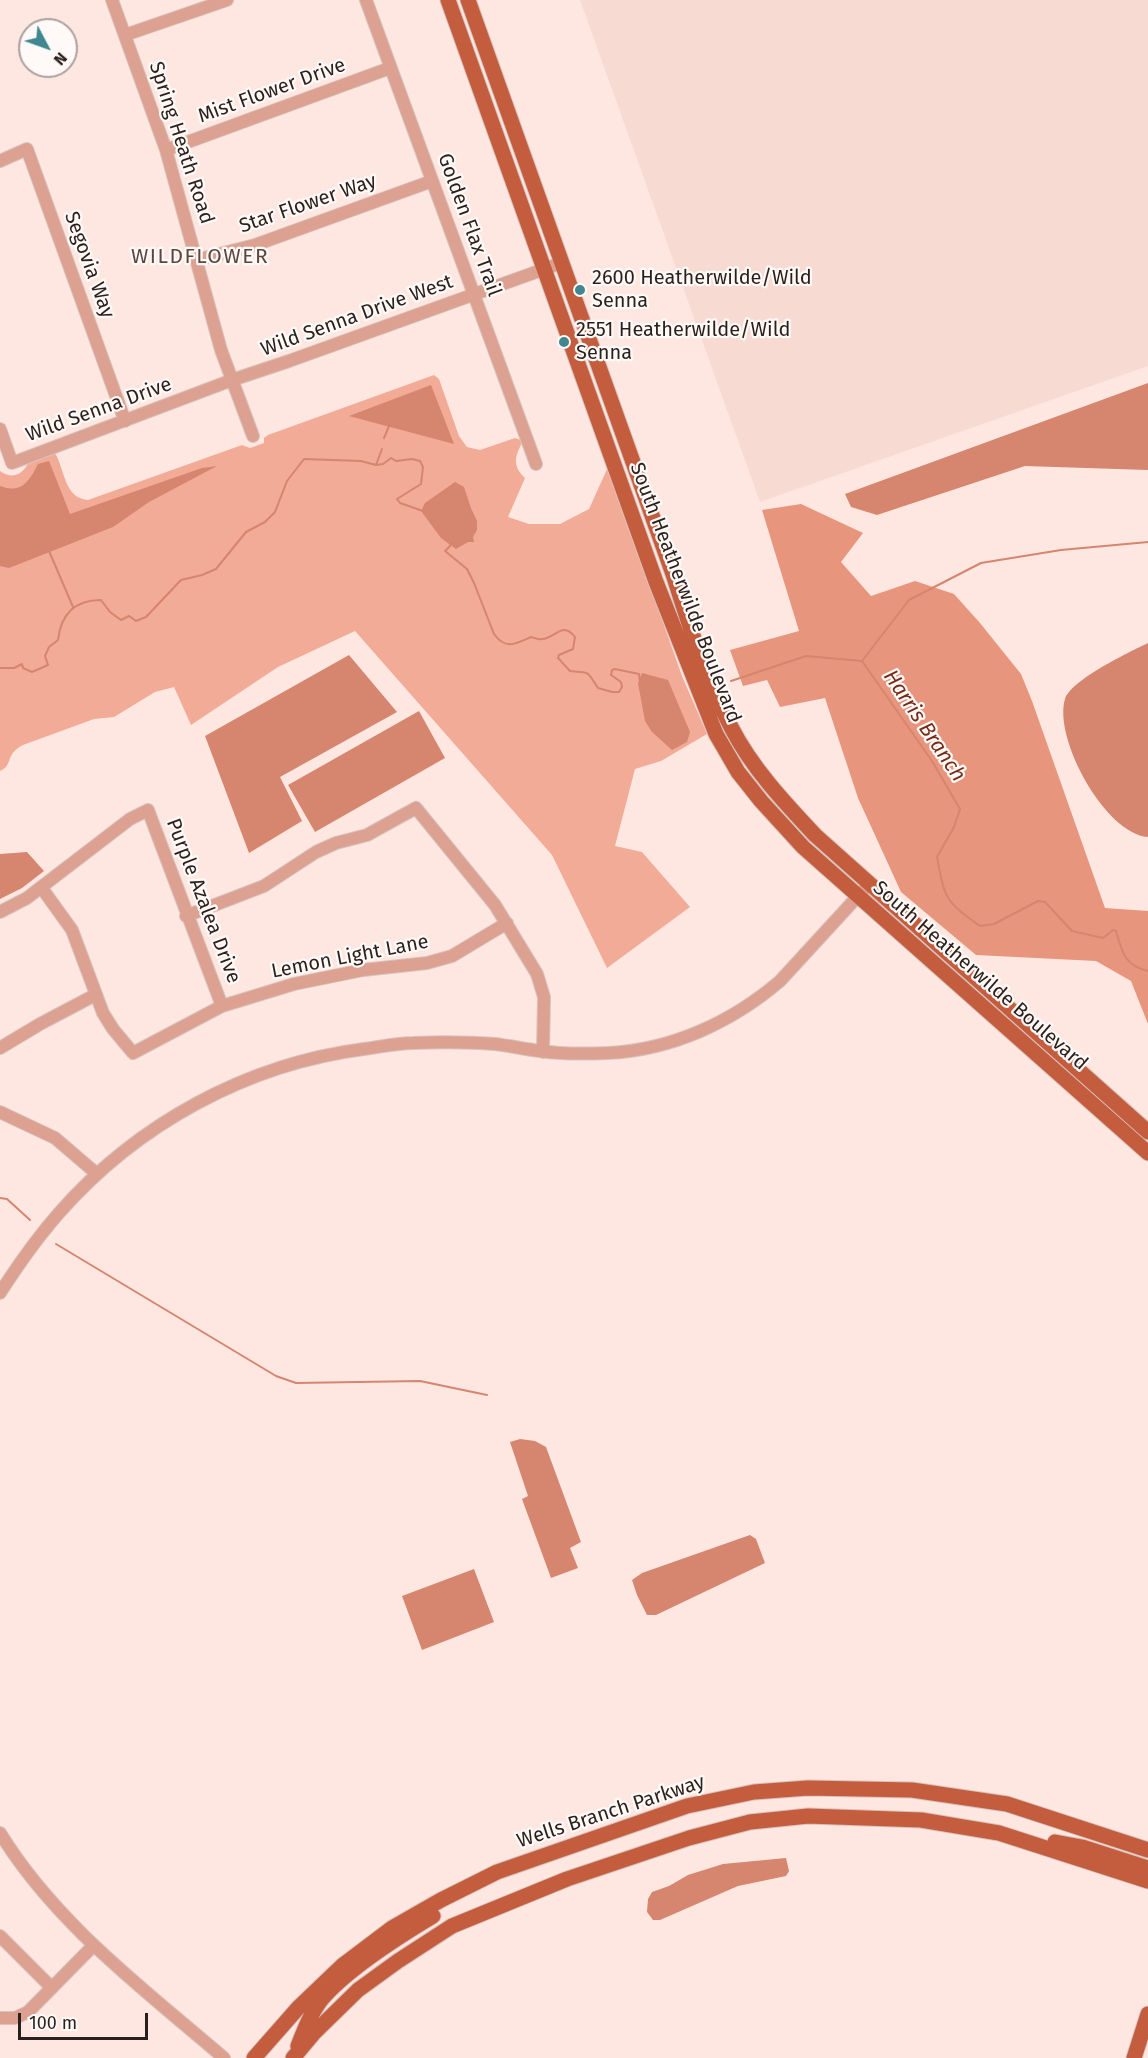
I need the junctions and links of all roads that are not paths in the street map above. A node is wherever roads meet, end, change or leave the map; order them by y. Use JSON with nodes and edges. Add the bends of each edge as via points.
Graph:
{"nodes":[{"id":1,"x":112,"y":0,"type":"edge"},
{"id":2,"x":227,"y":0,"type":"edge"},
{"id":3,"x":366,"y":0,"type":"edge"},
{"id":4,"x":448,"y":0,"type":"edge"},
{"id":5,"x":468,"y":0,"type":"edge"},
{"id":6,"x":125,"y":35,"type":"junction"},
{"id":7,"x":390,"y":68,"type":"junction"},
{"id":8,"x":166,"y":150,"type":"junction"},
{"id":9,"x":0,"y":161,"type":"edge"},
{"id":10,"x":432,"y":181,"type":"junction"},
{"id":11,"x":196,"y":260,"type":"junction"},
{"id":12,"x":561,"y":263,"type":"junction"},
{"id":13,"x":544,"y":268,"type":"junction"},
{"id":14,"x":474,"y":295,"type":"junction"},
{"id":15,"x":232,"y":380,"type":"junction"},
{"id":16,"x":125,"y":421,"type":"junction"},
{"id":17,"x":0,"y":429,"type":"edge"},
{"id":18,"x":253,"y":436,"type":"dead end"},
{"id":19,"x":536,"y":464,"type":"dead end"},
{"id":20,"x":674,"y":577,"type":"junction"},
{"id":21,"x":656,"y":582,"type":"junction"},
{"id":22,"x":870,"y":883,"type":"junction"},
{"id":23,"x":41,"y":887,"type":"junction"},
{"id":24,"x":858,"y":896,"type":"junction"},
{"id":25,"x":0,"y":912,"type":"edge"},
{"id":26,"x":186,"y":916,"type":"junction"},
{"id":27,"x":507,"y":923,"type":"junction"},
{"id":28,"x":95,"y":995,"type":"junction"},
{"id":29,"x":222,"y":1006,"type":"junction"},
{"id":30,"x":0,"y":1048,"type":"edge"},
{"id":31,"x":543,"y":1052,"type":"junction"},
{"id":32,"x":0,"y":1112,"type":"edge"},
{"id":33,"x":1139,"y":1130,"type":"edge"},
{"id":34,"x":1148,"y":1153,"type":"edge"},
{"id":35,"x":97,"y":1174,"type":"junction"},
{"id":36,"x":0,"y":1293,"type":"edge"},
{"id":37,"x":808,"y":1788,"type":"junction"},
{"id":38,"x":808,"y":1816,"type":"junction"},
{"id":39,"x":0,"y":1833,"type":"edge"},
{"id":40,"x":999,"y":1833,"type":"junction"},
{"id":41,"x":1148,"y":1850,"type":"edge"},
{"id":42,"x":1148,"y":1868,"type":"edge"},
{"id":43,"x":1148,"y":1881,"type":"edge"},
{"id":44,"x":438,"y":1902,"type":"junction"},
{"id":45,"x":0,"y":1936,"type":"edge"},
{"id":46,"x":94,"y":1945,"type":"junction"},
{"id":47,"x":52,"y":1988,"type":"junction"},
{"id":48,"x":1148,"y":2014,"type":"edge"},
{"id":49,"x":0,"y":2018,"type":"edge"},
{"id":50,"x":224,"y":2058,"type":"edge"},
{"id":51,"x":254,"y":2058,"type":"edge"},
{"id":52,"x":293,"y":2058,"type":"edge"},
{"id":53,"x":1134,"y":2058,"type":"edge"}],
"edges":[{"from":1,"to":6,"type":"street","name":"Spring Heath Road"},
{"from":2,"to":6,"type":"street"},
{"from":3,"to":7,"type":"street","name":"Golden Flax Trail"},
{"from":4,"to":13,"type":"main road","name":"South Heatherwilde Boulevard"},
{"from":5,"to":12,"type":"main road","name":"South Heatherwilde Boulevard"},
{"from":6,"to":8,"type":"street","name":"Spring Heath Road"},
{"from":7,"to":8,"type":"street","name":"Mist Flower Drive"},
{"from":7,"to":10,"type":"street","name":"Golden Flax Trail"},
{"from":8,"to":11,"type":"street","name":"Spring Heath Road"},
{"from":9,"to":16,"type":"street","name":"Segovia Way","via":[[27,149]]},
{"from":10,"to":11,"type":"street","name":"Star Flower Way","via":[[255,245]]},
{"from":10,"to":14,"type":"street","name":"Golden Flax Trail"},
{"from":11,"to":15,"type":"street","name":"Spring Heath Road"},
{"from":12,"to":13,"type":"street","name":"Wild Senna Drive West"},
{"from":12,"to":20,"type":"main road","name":"South Heatherwilde Boulevard"},
{"from":13,"to":14,"type":"street","name":"Wild Senna Drive West"},
{"from":13,"to":21,"type":"main road","name":"South Heatherwilde Boulevard"},
{"from":14,"to":15,"type":"street","name":"Wild Senna Drive West"},
{"from":14,"to":19,"type":"street","name":"Golden Flax Trail"},
{"from":15,"to":16,"type":"street","name":"Wild Senna Drive"},
{"from":15,"to":18,"type":"street","name":"Spring Heath Road"},
{"from":16,"to":17,"type":"street","name":"Wild Senna Drive","via":[[12,463]]},
{"from":20,"to":21,"type":"main road"},
{"from":20,"to":22,"type":"main road","name":"South Heatherwilde Boulevard","via":[[699,652],[731,727],[753,763],[815,835]]},
{"from":21,"to":24,"type":"main road","name":"South Heatherwilde Boulevard","via":[[716,734],[738,771],[803,847]]},
{"from":22,"to":24,"type":"street"},
{"from":22,"to":33,"type":"main road","name":"South Heatherwilde Boulevard"},
{"from":23,"to":25,"type":"street"},
{"from":23,"to":26,"type":"street","name":"Purple Azalea Drive","via":[[130,819],[148,810]]},
{"from":23,"to":28,"type":"street","via":[[72,930]]},
{"from":24,"to":31,"type":"street","via":[[780,981],[730,1017],[687,1037],[652,1047],[608,1053]]},
{"from":24,"to":33,"type":"main road","name":"South Heatherwilde Boulevard"},
{"from":26,"to":27,"type":"street","via":[[264,886],[316,852],[367,835],[416,808]]},
{"from":26,"to":29,"type":"street","name":"Purple Azalea Drive"},
{"from":27,"to":29,"type":"street","name":"Lemon Light Lane","via":[[452,956],[294,984]]},
{"from":27,"to":31,"type":"street","via":[[537,974],[544,997]]},
{"from":28,"to":29,"type":"street","name":"Lemon Light Lane","via":[[112,1029],[133,1053]]},
{"from":28,"to":30,"type":"street"},
{"from":31,"to":35,"type":"street","via":[[494,1044],[411,1042],[330,1053],[273,1069],[185,1109]]},
{"from":32,"to":35,"type":"street","via":[[55,1138]]},
{"from":33,"to":34,"type":"main road","name":"South Heatherwilde Boulevard"},
{"from":35,"to":36,"type":"street","via":[[59,1212]]},
{"from":37,"to":38,"type":"main road"},
{"from":37,"to":41,"type":"main road","name":"Wells Branch Parkway","via":[[912,1790],[1007,1804]]},
{"from":37,"to":44,"type":"main road","name":"Wells Branch Parkway","via":[[754,1792],[687,1806],[497,1872]]},
{"from":38,"to":40,"type":"main road","via":[[921,1820]]},
{"from":38,"to":52,"type":"main road","via":[[750,1822],[688,1838],[567,1879],[452,1926],[358,1990]]},
{"from":39,"to":46,"type":"street","via":[[51,1902]]},
{"from":40,"to":42,"type":"main road","via":[[1082,1846]]},
{"from":40,"to":43,"type":"main road"},
{"from":44,"to":51,"type":"main road","name":"Wells Branch Parkway","via":[[392,1928],[344,1965],[298,2008]]},
{"from":44,"to":52,"type":"main road","via":[[432,1916],[376,1953],[320,2001]]},
{"from":45,"to":47,"type":"street"},
{"from":46,"to":47,"type":"street"},
{"from":46,"to":50,"type":"street"},
{"from":47,"to":49,"type":"street","via":[[22,2016]]},
{"from":48,"to":53,"type":"main road"}]}
